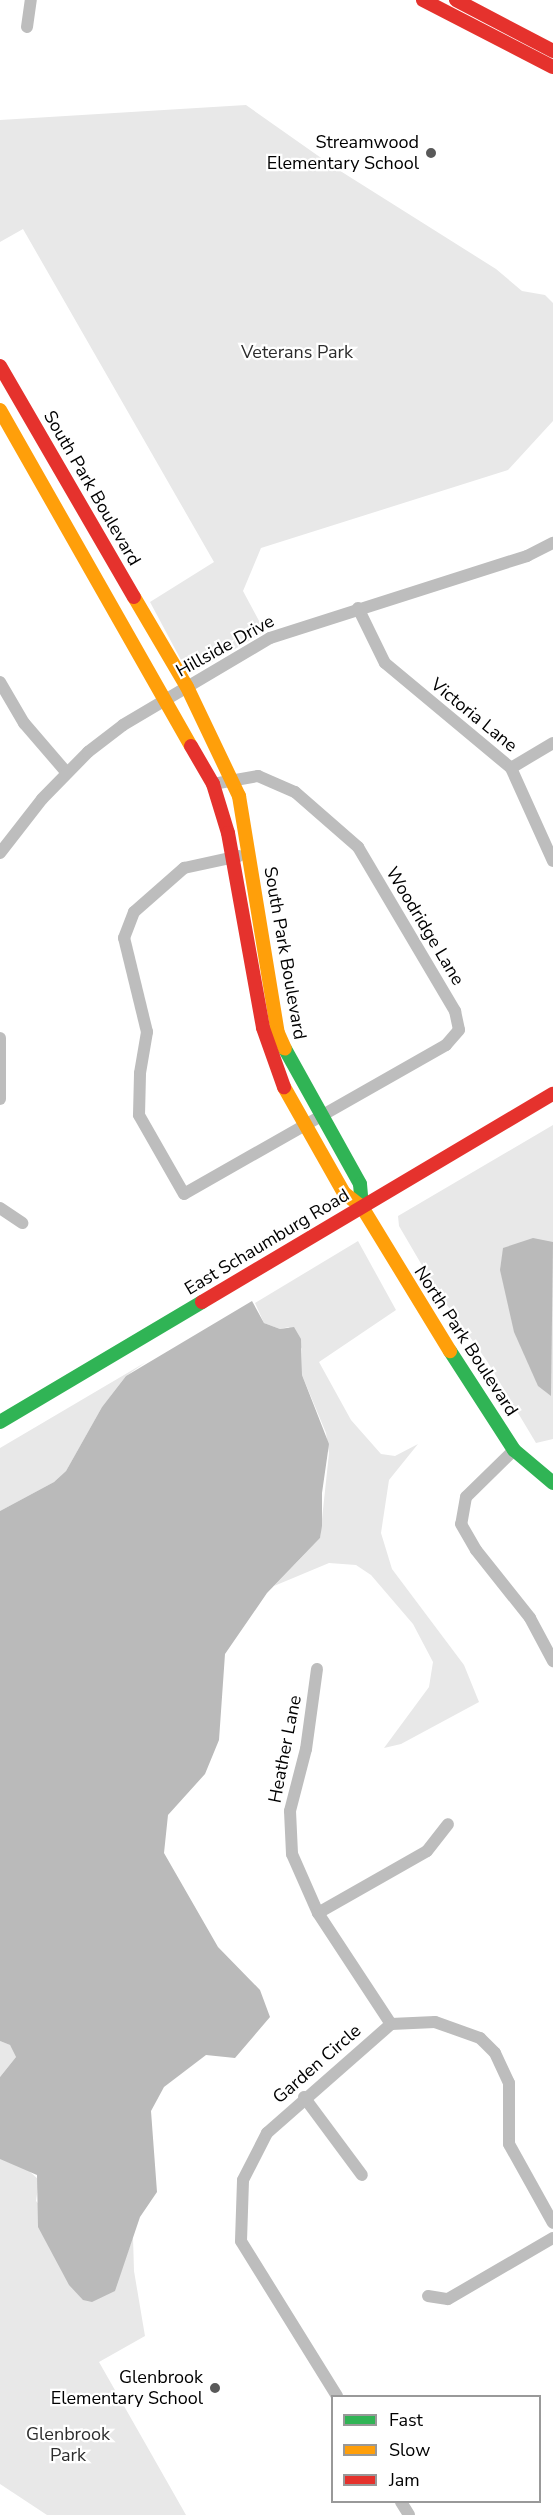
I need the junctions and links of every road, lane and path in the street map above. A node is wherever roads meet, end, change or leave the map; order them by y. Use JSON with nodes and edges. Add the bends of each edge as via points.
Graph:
{"nodes":[{"id":1,"x":31,"y":0,"type":"edge"},
{"id":2,"x":423,"y":0,"type":"edge"},
{"id":3,"x":456,"y":0,"type":"edge"},
{"id":4,"x":27,"y":27,"type":"dead end"},
{"id":5,"x":550,"y":53,"type":"edge"},
{"id":6,"x":0,"y":366,"type":"edge"},
{"id":7,"x":0,"y":410,"type":"edge"},
{"id":8,"x":553,"y":543,"type":"edge"},
{"id":9,"x":358,"y":609,"type":"junction"},
{"id":10,"x":0,"y":682,"type":"edge"},
{"id":11,"x":187,"y":687,"type":"junction"},
{"id":12,"x":167,"y":699,"type":"junction"},
{"id":13,"x":553,"y":743,"type":"edge"},
{"id":14,"x":511,"y":768,"type":"junction"},
{"id":15,"x":67,"y":773,"type":"junction"},
{"id":16,"x":233,"y":779,"type":"junction"},
{"id":17,"x":213,"y":784,"type":"junction"},
{"id":18,"x":0,"y":853,"type":"edge"},
{"id":19,"x":249,"y":854,"type":"junction"},
{"id":20,"x":232,"y":858,"type":"junction"},
{"id":21,"x":553,"y":861,"type":"edge"},
{"id":22,"x":0,"y":1038,"type":"edge"},
{"id":23,"x":553,"y":1094,"type":"edge"},
{"id":24,"x":0,"y":1098,"type":"edge"},
{"id":25,"x":322,"y":1118,"type":"junction"},
{"id":26,"x":305,"y":1123,"type":"junction"},
{"id":27,"x":362,"y":1207,"type":"junction"},
{"id":28,"x":0,"y":1208,"type":"edge"},
{"id":29,"x":21,"y":1223,"type":"dead end"},
{"id":30,"x":0,"y":1422,"type":"edge"},
{"id":31,"x":514,"y":1450,"type":"junction"},
{"id":32,"x":553,"y":1483,"type":"edge"},
{"id":33,"x":553,"y":1661,"type":"edge"},
{"id":34,"x":317,"y":1669,"type":"dead end"},
{"id":35,"x":448,"y":1824,"type":"dead end"},
{"id":36,"x":318,"y":1913,"type":"junction"},
{"id":37,"x":391,"y":2024,"type":"junction"},
{"id":38,"x":304,"y":2097,"type":"junction"},
{"id":39,"x":362,"y":2175,"type":"dead end"},
{"id":40,"x":553,"y":2223,"type":"edge"},
{"id":41,"x":553,"y":2238,"type":"edge"},
{"id":42,"x":428,"y":2296,"type":"dead end"},
{"id":43,"x":336,"y":2395,"type":"edge"}],
"edges":[{"from":1,"to":4,"type":"street"},
{"from":2,"to":5,"type":"street"},
{"from":3,"to":5,"type":"street"},
{"from":6,"to":11,"type":"street","name":"South Park Boulevard"},
{"from":7,"to":12,"type":"street","name":"South Park Boulevard"},
{"from":8,"to":9,"type":"street","name":"Hillside Drive","via":[[527,556]]},
{"from":9,"to":11,"type":"street","name":"Hillside Drive","via":[[270,638]]},
{"from":9,"to":14,"type":"street","name":"Victoria Lane","via":[[372,643],[392,670]]},
{"from":10,"to":15,"type":"street","via":[[24,723]]},
{"from":11,"to":12,"type":"street","name":"Hillside Drive"},
{"from":11,"to":16,"type":"street","name":"South Park Boulevard"},
{"from":12,"to":15,"type":"street","name":"Hillside Drive","via":[[123,725]]},
{"from":12,"to":17,"type":"street","name":"South Park Boulevard"},
{"from":13,"to":14,"type":"street"},
{"from":14,"to":21,"type":"street","name":"Victoria Lane"},
{"from":15,"to":18,"type":"street","name":"Hillside Drive"},
{"from":16,"to":17,"type":"street","name":"Woodridge Lane"},
{"from":16,"to":19,"type":"street","name":"South Park Boulevard"},
{"from":16,"to":25,"type":"street","name":"Woodridge Lane","via":[[258,776],[295,792],[358,847],[455,1011],[459,1030],[446,1045]]},
{"from":17,"to":20,"type":"street","name":"South Park Boulevard"},
{"from":19,"to":20,"type":"street"},
{"from":19,"to":25,"type":"street","name":"South Park Boulevard","via":[[278,1033],[289,1062]]},
{"from":20,"to":26,"type":"street","name":"South Park Boulevard","via":[[265,1038],[279,1077]]},
{"from":20,"to":26,"type":"street","via":[[184,868],[134,912],[124,938],[147,1032],[140,1073],[139,1115],[184,1194]]},
{"from":22,"to":24,"type":"street"},
{"from":23,"to":27,"type":"street","name":"East Schaumburg Road"},
{"from":25,"to":26,"type":"street"},
{"from":25,"to":27,"type":"street","name":"South Park Boulevard","via":[[360,1184]]},
{"from":26,"to":27,"type":"street","name":"South Park Boulevard","via":[[344,1193]]},
{"from":27,"to":30,"type":"street","name":"East Schaumburg Road"},
{"from":27,"to":31,"type":"street","name":"North Park Boulevard","via":[[412,1293]]},
{"from":28,"to":29,"type":"street"},
{"from":31,"to":32,"type":"street","name":"North Park Boulevard"},
{"from":31,"to":33,"type":"street","via":[[466,1497],[462,1524],[476,1550],[530,1618]]},
{"from":34,"to":36,"type":"street","name":"Heather Lane","via":[[306,1749],[290,1811],[292,1854]]},
{"from":35,"to":36,"type":"street","via":[[427,1851]]},
{"from":36,"to":37,"type":"street","name":"Heather Lane"},
{"from":37,"to":38,"type":"street","name":"Garden Circle"},
{"from":37,"to":40,"type":"street","via":[[435,2022],[480,2038],[495,2053],[509,2083],[509,2144]]},
{"from":38,"to":39,"type":"street"},
{"from":38,"to":43,"type":"street","name":"Garden Circle","via":[[267,2133],[243,2180],[241,2241]]},
{"from":41,"to":42,"type":"street","via":[[448,2299]]}]}
